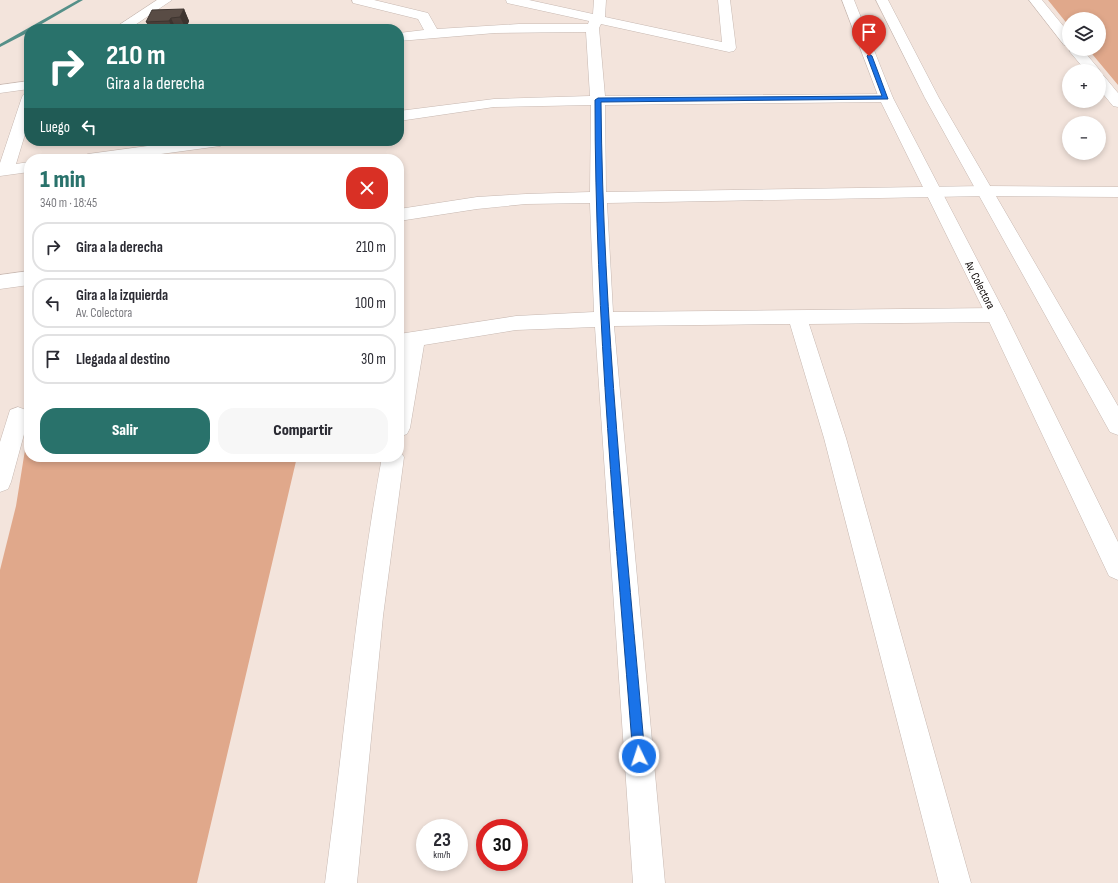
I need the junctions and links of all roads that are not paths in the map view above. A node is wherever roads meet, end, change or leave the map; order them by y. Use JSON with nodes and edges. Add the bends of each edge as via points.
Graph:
{"nodes":[{"id":1,"x":166,"y":0,"type":"edge"},
{"id":2,"x":358,"y":0,"type":"edge"},
{"id":3,"x":512,"y":0,"type":"edge"},
{"id":4,"x":600,"y":0,"type":"edge"},
{"id":5,"x":724,"y":0,"type":"edge"},
{"id":6,"x":848,"y":0,"type":"edge"},
{"id":7,"x":882,"y":0,"type":"edge"},
{"id":8,"x":1035,"y":0,"type":"edge"},
{"id":9,"x":594,"y":23,"type":"junction"},
{"id":10,"x":128,"y":24,"type":"edge"},
{"id":11,"x":432,"y":33,"type":"junction"},
{"id":12,"x":1062,"y":33,"type":"edge"},
{"id":13,"x":404,"y":36,"type":"edge"},
{"id":14,"x":1081,"y":56,"type":"edge"},
{"id":15,"x":1087,"y":64,"type":"edge"},
{"id":16,"x":24,"y":86,"type":"edge"},
{"id":17,"x":1106,"y":88,"type":"edge"},
{"id":18,"x":0,"y":89,"type":"edge"},
{"id":19,"x":886,"y":98,"type":"junction"},
{"id":20,"x":598,"y":100,"type":"junction"},
{"id":21,"x":1118,"y":103,"type":"edge"},
{"id":22,"x":24,"y":111,"type":"edge"},
{"id":23,"x":404,"y":115,"type":"edge"},
{"id":24,"x":183,"y":146,"type":"edge"},
{"id":25,"x":125,"y":154,"type":"edge"},
{"id":26,"x":24,"y":168,"type":"edge"},
{"id":27,"x":3,"y":170,"type":"edge"},
{"id":28,"x":985,"y":191,"type":"junction"},
{"id":29,"x":932,"y":192,"type":"junction"},
{"id":30,"x":1118,"y":192,"type":"edge"},
{"id":31,"x":598,"y":197,"type":"junction"},
{"id":32,"x":404,"y":214,"type":"edge"},
{"id":33,"x":24,"y":279,"type":"edge"},
{"id":34,"x":0,"y":282,"type":"edge"},
{"id":35,"x":996,"y":315,"type":"junction"},
{"id":36,"x":797,"y":317,"type":"junction"},
{"id":37,"x":604,"y":319,"type":"junction"},
{"id":38,"x":407,"y":340,"type":"edge"},
{"id":39,"x":404,"y":373,"type":"edge"},
{"id":40,"x":16,"y":416,"type":"edge"},
{"id":41,"x":1118,"y":426,"type":"edge"},
{"id":42,"x":393,"y":462,"type":"edge"},
{"id":43,"x":0,"y":482,"type":"edge"},
{"id":44,"x":1118,"y":568,"type":"edge"},
{"id":45,"x":340,"y":883,"type":"edge"},
{"id":46,"x":649,"y":883,"type":"edge"},
{"id":47,"x":955,"y":883,"type":"edge"}],
"edges":[{"from":1,"to":10,"type":"street"},
{"from":2,"to":11,"type":"street","via":[[423,16]]},
{"from":3,"to":9,"type":"street"},
{"from":4,"to":9,"type":"street"},
{"from":5,"to":9,"type":"street","via":[[729,48]]},
{"from":6,"to":19,"type":"street","name":"Av. Colectora"},
{"from":7,"to":28,"type":"street","via":[[932,98]]},
{"from":8,"to":12,"type":"street"},
{"from":9,"to":11,"type":"street"},
{"from":9,"to":20,"type":"street"},
{"from":11,"to":13,"type":"street"},
{"from":14,"to":15,"type":"street"},
{"from":16,"to":18,"type":"street"},
{"from":17,"to":21,"type":"street"},
{"from":19,"to":20,"type":"street"},
{"from":19,"to":29,"type":"street","name":"Av. Colectora"},
{"from":20,"to":23,"type":"street","via":[[494,103]]},
{"from":20,"to":31,"type":"street"},
{"from":22,"to":27,"type":"street"},
{"from":24,"to":25,"type":"street"},
{"from":26,"to":27,"type":"street"},
{"from":28,"to":29,"type":"street"},
{"from":28,"to":30,"type":"street"},
{"from":28,"to":41,"type":"street"},
{"from":29,"to":31,"type":"street"},
{"from":29,"to":35,"type":"street","name":"Av. Colectora"},
{"from":31,"to":32,"type":"street","via":[[477,203]]},
{"from":31,"to":37,"type":"street"},
{"from":33,"to":34,"type":"street"},
{"from":35,"to":36,"type":"street"},
{"from":35,"to":44,"type":"street","name":"Av. Colectora"},
{"from":36,"to":37,"type":"street"},
{"from":36,"to":47,"type":"street","via":[[835,438]]},
{"from":37,"to":38,"type":"street","via":[[516,323]]},
{"from":37,"to":46,"type":"street"},
{"from":38,"to":39,"type":"street"},
{"from":40,"to":43,"type":"street"},
{"from":42,"to":45,"type":"street","via":[[373,578],[353,787]]}]}
